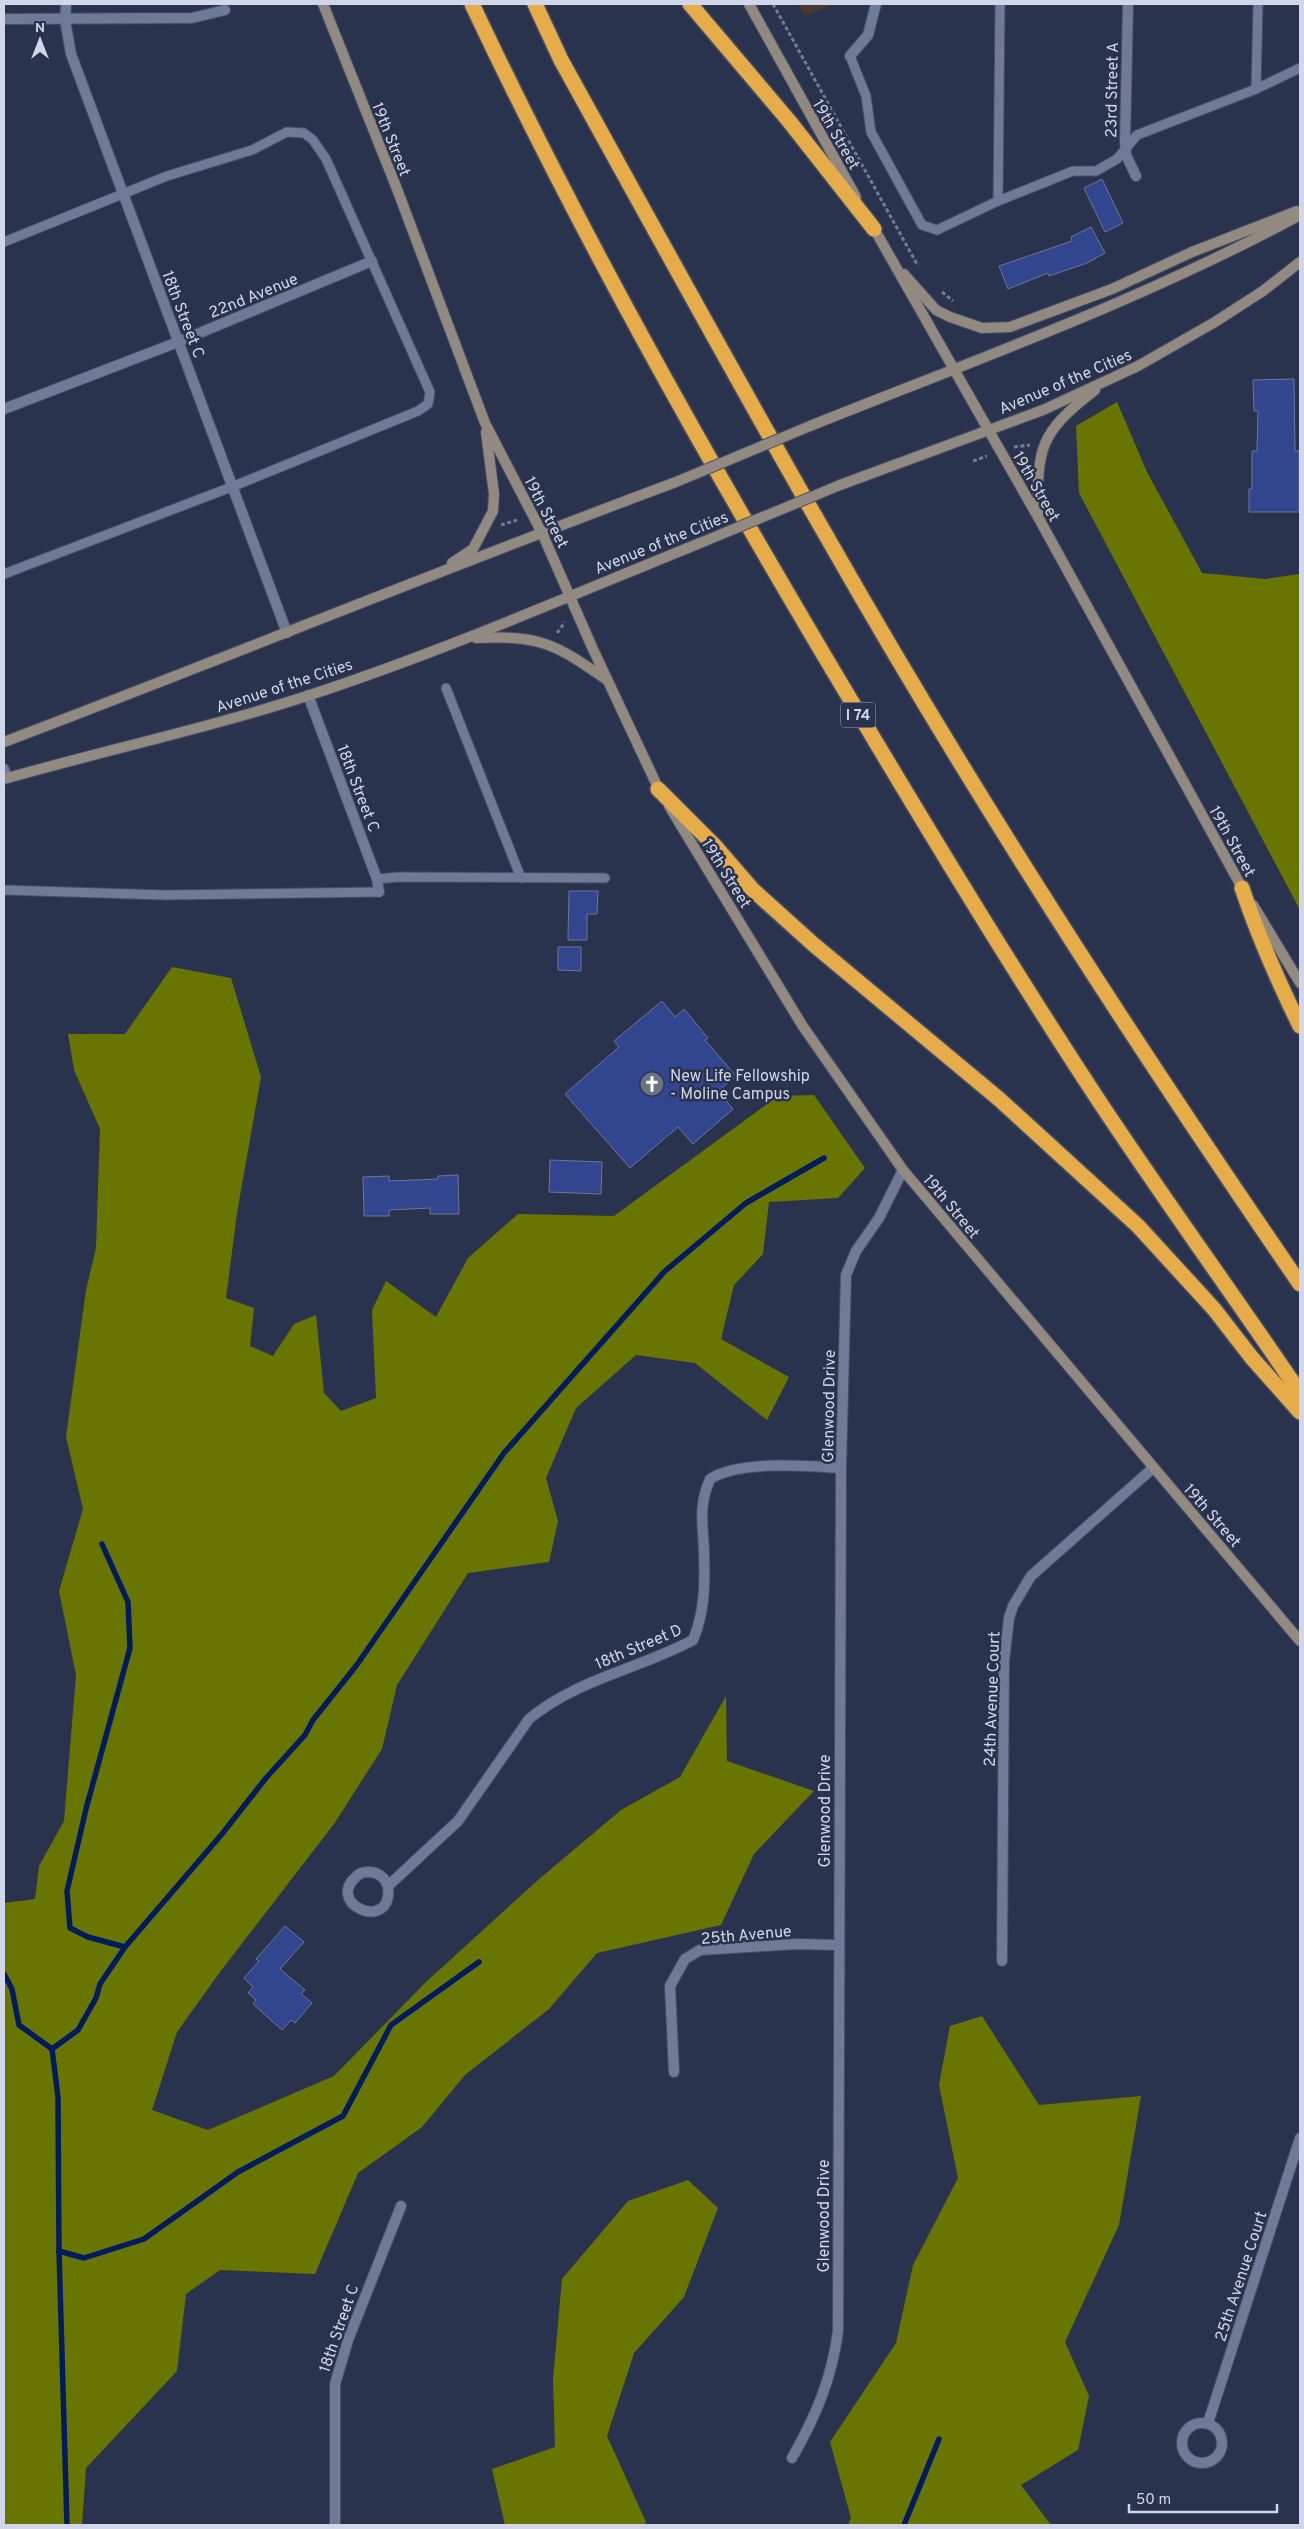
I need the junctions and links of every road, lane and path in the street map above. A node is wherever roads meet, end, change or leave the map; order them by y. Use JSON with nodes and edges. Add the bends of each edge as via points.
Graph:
{"nodes":[{"id":1,"x":66,"y":4,"type":"edge"},
{"id":2,"x":323,"y":4,"type":"edge"},
{"id":3,"x":472,"y":4,"type":"edge"},
{"id":4,"x":535,"y":4,"type":"edge"},
{"id":5,"x":690,"y":4,"type":"edge"},
{"id":6,"x":748,"y":4,"type":"edge"},
{"id":7,"x":773,"y":4,"type":"edge"},
{"id":8,"x":876,"y":4,"type":"edge"},
{"id":9,"x":1000,"y":4,"type":"edge"},
{"id":10,"x":1128,"y":4,"type":"edge"},
{"id":11,"x":1258,"y":4,"type":"edge"},
{"id":12,"x":225,"y":10,"type":"dead end"},
{"id":13,"x":4,"y":19,"type":"edge"},
{"id":14,"x":65,"y":20,"type":"junction"},
{"id":15,"x":850,"y":56,"type":"joint"},
{"id":16,"x":1300,"y":68,"type":"edge"},
{"id":17,"x":1256,"y":89,"type":"junction"},
{"id":18,"x":1125,"y":147,"type":"junction"},
{"id":19,"x":1136,"y":176,"type":"dead end"},
{"id":20,"x":123,"y":195,"type":"junction"},
{"id":21,"x":998,"y":201,"type":"junction"},
{"id":22,"x":1300,"y":209,"type":"edge"},
{"id":23,"x":1300,"y":215,"type":"edge"},
{"id":24,"x":874,"y":228,"type":"junction"},
{"id":25,"x":4,"y":242,"type":"edge"},
{"id":26,"x":891,"y":260,"type":"junction"},
{"id":27,"x":372,"y":261,"type":"junction"},
{"id":28,"x":1300,"y":262,"type":"edge"},
{"id":29,"x":924,"y":273,"type":"dead end"},
{"id":30,"x":935,"y":287,"type":"dead end"},
{"id":31,"x":961,"y":304,"type":"dead end"},
{"id":32,"x":178,"y":342,"type":"junction"},
{"id":33,"x":953,"y":370,"type":"junction"},
{"id":34,"x":1112,"y":378,"type":"junction"},
{"id":35,"x":4,"y":409,"type":"edge"},
{"id":36,"x":485,"y":423,"type":"junction"},
{"id":37,"x":987,"y":429,"type":"junction"},
{"id":38,"x":234,"y":486,"type":"junction"},
{"id":39,"x":1038,"y":517,"type":"junction"},
{"id":40,"x":517,"y":520,"type":"dead end"},
{"id":41,"x":496,"y":527,"type":"dead end"},
{"id":42,"x":542,"y":532,"type":"junction"},
{"id":43,"x":4,"y":574,"type":"edge"},
{"id":44,"x":433,"y":576,"type":"junction"},
{"id":45,"x":570,"y":595,"type":"junction"},
{"id":46,"x":565,"y":621,"type":"dead end"},
{"id":47,"x":287,"y":633,"type":"junction"},
{"id":48,"x":465,"y":638,"type":"junction"},
{"id":49,"x":553,"y":639,"type":"dead end"},
{"id":50,"x":609,"y":680,"type":"junction"},
{"id":51,"x":446,"y":688,"type":"dead end"},
{"id":52,"x":308,"y":695,"type":"junction"},
{"id":53,"x":4,"y":742,"type":"edge"},
{"id":54,"x":5,"y":775,"type":"edge"},
{"id":55,"x":658,"y":789,"type":"junction"},
{"id":56,"x":521,"y":878,"type":"junction"},
{"id":57,"x":605,"y":878,"type":"dead end"},
{"id":58,"x":377,"y":879,"type":"junction"},
{"id":59,"x":1242,"y":888,"type":"junction"},
{"id":60,"x":4,"y":890,"type":"edge"},
{"id":61,"x":379,"y":892,"type":"joint"},
{"id":62,"x":1300,"y":983,"type":"edge"},
{"id":63,"x":1300,"y":1026,"type":"edge"},
{"id":64,"x":903,"y":1170,"type":"junction"},
{"id":65,"x":1300,"y":1284,"type":"edge"},
{"id":66,"x":1300,"y":1393,"type":"edge"},
{"id":67,"x":1300,"y":1412,"type":"edge"},
{"id":68,"x":841,"y":1468,"type":"junction"},
{"id":69,"x":1153,"y":1468,"type":"junction"},
{"id":70,"x":1300,"y":1641,"type":"edge"},
{"id":71,"x":388,"y":1886,"type":"junction"},
{"id":72,"x":838,"y":1945,"type":"junction"},
{"id":73,"x":1002,"y":1961,"type":"dead end"},
{"id":74,"x":674,"y":2072,"type":"dead end"},
{"id":75,"x":1300,"y":2138,"type":"edge"},
{"id":76,"x":401,"y":2206,"type":"dead end"},
{"id":77,"x":1208,"y":2423,"type":"junction"},
{"id":78,"x":792,"y":2458,"type":"dead end"},
{"id":79,"x":335,"y":2525,"type":"edge"}],
"edges":[{"from":1,"to":14,"type":"street","name":"18th Street C"},
{"from":2,"to":36,"type":"main road","name":"19th Street"},
{"from":3,"to":66,"type":"highway","number":"I 74","via":[[616,288],[773,570],[863,723],[1096,1096]]},
{"from":4,"to":65,"type":"highway","via":[[561,60],[698,308],[827,538],[927,706],[1115,1009]]},
{"from":5,"to":24,"type":"highway"},
{"from":6,"to":24,"type":"main road","name":"19th Street"},
{"from":7,"to":29,"type":"path"},
{"from":8,"to":15,"type":"street","via":[[868,35]]},
{"from":9,"to":21,"type":"lane"},
{"from":10,"to":18,"type":"street","name":"23rd Street A"},
{"from":11,"to":17,"type":"lane"},
{"from":12,"to":14,"type":"street","via":[[192,18]]},
{"from":13,"to":14,"type":"street"},
{"from":14,"to":20,"type":"street","name":"18th Street C","via":[[71,54]]},
{"from":15,"to":21,"type":"lane","via":[[866,96],[867,116],[874,140],[922,225],[937,230]]},
{"from":16,"to":17,"type":"lane"},
{"from":17,"to":18,"type":"lane","via":[[1137,135]]},
{"from":18,"to":19,"type":"street","name":"23rd Street A"},
{"from":18,"to":21,"type":"lane","via":[[1117,159],[1096,171],[1074,171]]},
{"from":20,"to":25,"type":"lane"},
{"from":20,"to":27,"type":"lane","via":[[166,176],[252,150],[279,135],[297,131],[313,140],[326,160]]},
{"from":20,"to":32,"type":"street","name":"18th Street C"},
{"from":22,"to":26,"type":"main road","via":[[1192,252],[1112,289],[1010,328],[982,328],[936,310]]},
{"from":23,"to":33,"type":"main road","via":[[1151,290]]},
{"from":24,"to":26,"type":"main road","name":"19th Street"},
{"from":26,"to":33,"type":"main road","name":"19th Street"},
{"from":27,"to":32,"type":"street","name":"22nd Avenue"},
{"from":27,"to":38,"type":"lane","via":[[430,392],[428,404],[418,411]]},
{"from":28,"to":34,"type":"main road","name":"Avenue of the Cities","via":[[1215,322]]},
{"from":30,"to":31,"type":"path"},
{"from":32,"to":35,"type":"street","name":"22nd Avenue"},
{"from":32,"to":38,"type":"street","name":"18th Street C"},
{"from":33,"to":37,"type":"main road","name":"19th Street"},
{"from":33,"to":42,"type":"main road","bridge":true,"via":[[676,482]]},
{"from":34,"to":37,"type":"main road","name":"Avenue of the Cities","via":[[1043,410]]},
{"from":34,"to":39,"type":"main road","via":[[1057,423],[1040,452]]},
{"from":36,"to":42,"type":"main road","name":"19th Street"},
{"from":36,"to":44,"type":"main road","via":[[494,494],[493,511],[473,549]]},
{"from":37,"to":39,"type":"main road","name":"19th Street"},
{"from":37,"to":45,"type":"main road","name":"Avenue of the Cities","bridge":true,"via":[[840,484]]},
{"from":38,"to":43,"type":"lane"},
{"from":38,"to":47,"type":"street","name":"18th Street C"},
{"from":39,"to":59,"type":"main road","name":"19th Street"},
{"from":40,"to":41,"type":"path"},
{"from":42,"to":44,"type":"main road"},
{"from":42,"to":45,"type":"main road","name":"19th Street"},
{"from":44,"to":47,"type":"main road"},
{"from":45,"to":48,"type":"main road","name":"Avenue of the Cities"},
{"from":45,"to":50,"type":"main road","name":"19th Street"},
{"from":46,"to":49,"type":"path"},
{"from":47,"to":53,"type":"main road"},
{"from":48,"to":50,"type":"main road","via":[[508,636],[537,640],[563,650]]},
{"from":48,"to":52,"type":"main road","name":"Avenue of the Cities"},
{"from":50,"to":55,"type":"main road","name":"19th Street"},
{"from":51,"to":56,"type":"lane"},
{"from":52,"to":54,"type":"main road","name":"Avenue of the Cities","via":[[206,726]]},
{"from":52,"to":58,"type":"street","name":"18th Street C"},
{"from":55,"to":64,"type":"main road","name":"19th Street","via":[[802,1024]]},
{"from":55,"to":67,"type":"highway","via":[[752,889],[999,1099],[1138,1226],[1214,1309]]},
{"from":56,"to":57,"type":"lane"},
{"from":56,"to":58,"type":"lane"},
{"from":58,"to":61,"type":"street","name":"18th Street C"},
{"from":59,"to":62,"type":"main road","name":"19th Street"},
{"from":59,"to":63,"type":"highway","via":[[1275,974]]},
{"from":60,"to":61,"type":"lane","via":[[165,895]]},
{"from":64,"to":68,"type":"street","name":"Glenwood Drive","via":[[856,1251],[846,1275]]},
{"from":64,"to":69,"type":"main road","name":"19th Street"},
{"from":68,"to":71,"type":"street","name":"18th Street D","via":[[792,1466],[734,1470],[710,1479],[703,1495],[701,1520],[704,1595],[700,1622],[693,1640],[585,1684],[542,1708],[529,1719],[458,1821]]},
{"from":68,"to":72,"type":"street","name":"Glenwood Drive"},
{"from":69,"to":70,"type":"main road","name":"19th Street"},
{"from":69,"to":73,"type":"street","name":"24th Avenue Court","via":[[1032,1576],[1009,1618],[1004,1661]]},
{"from":71,"to":71,"type":"street","name":"18th Street D","via":[[385,1904],[374,1911],[356,1908],[349,1896],[351,1882],[361,1873],[375,1872]]},
{"from":72,"to":74,"type":"street","name":"25th Avenue","via":[[700,1950],[684,1959],[670,1986]]},
{"from":72,"to":78,"type":"street","name":"Glenwood Drive","via":[[838,2331],[834,2360],[814,2419]]},
{"from":75,"to":77,"type":"street","name":"25th Avenue Court"},
{"from":76,"to":79,"type":"street","name":"18th Street C","via":[[337,2376],[333,2422]]},
{"from":77,"to":77,"type":"street","via":[[1192,2425],[1183,2434],[1182,2448],[1186,2456],[1197,2462],[1215,2459],[1222,2449],[1220,2433]]}]}
